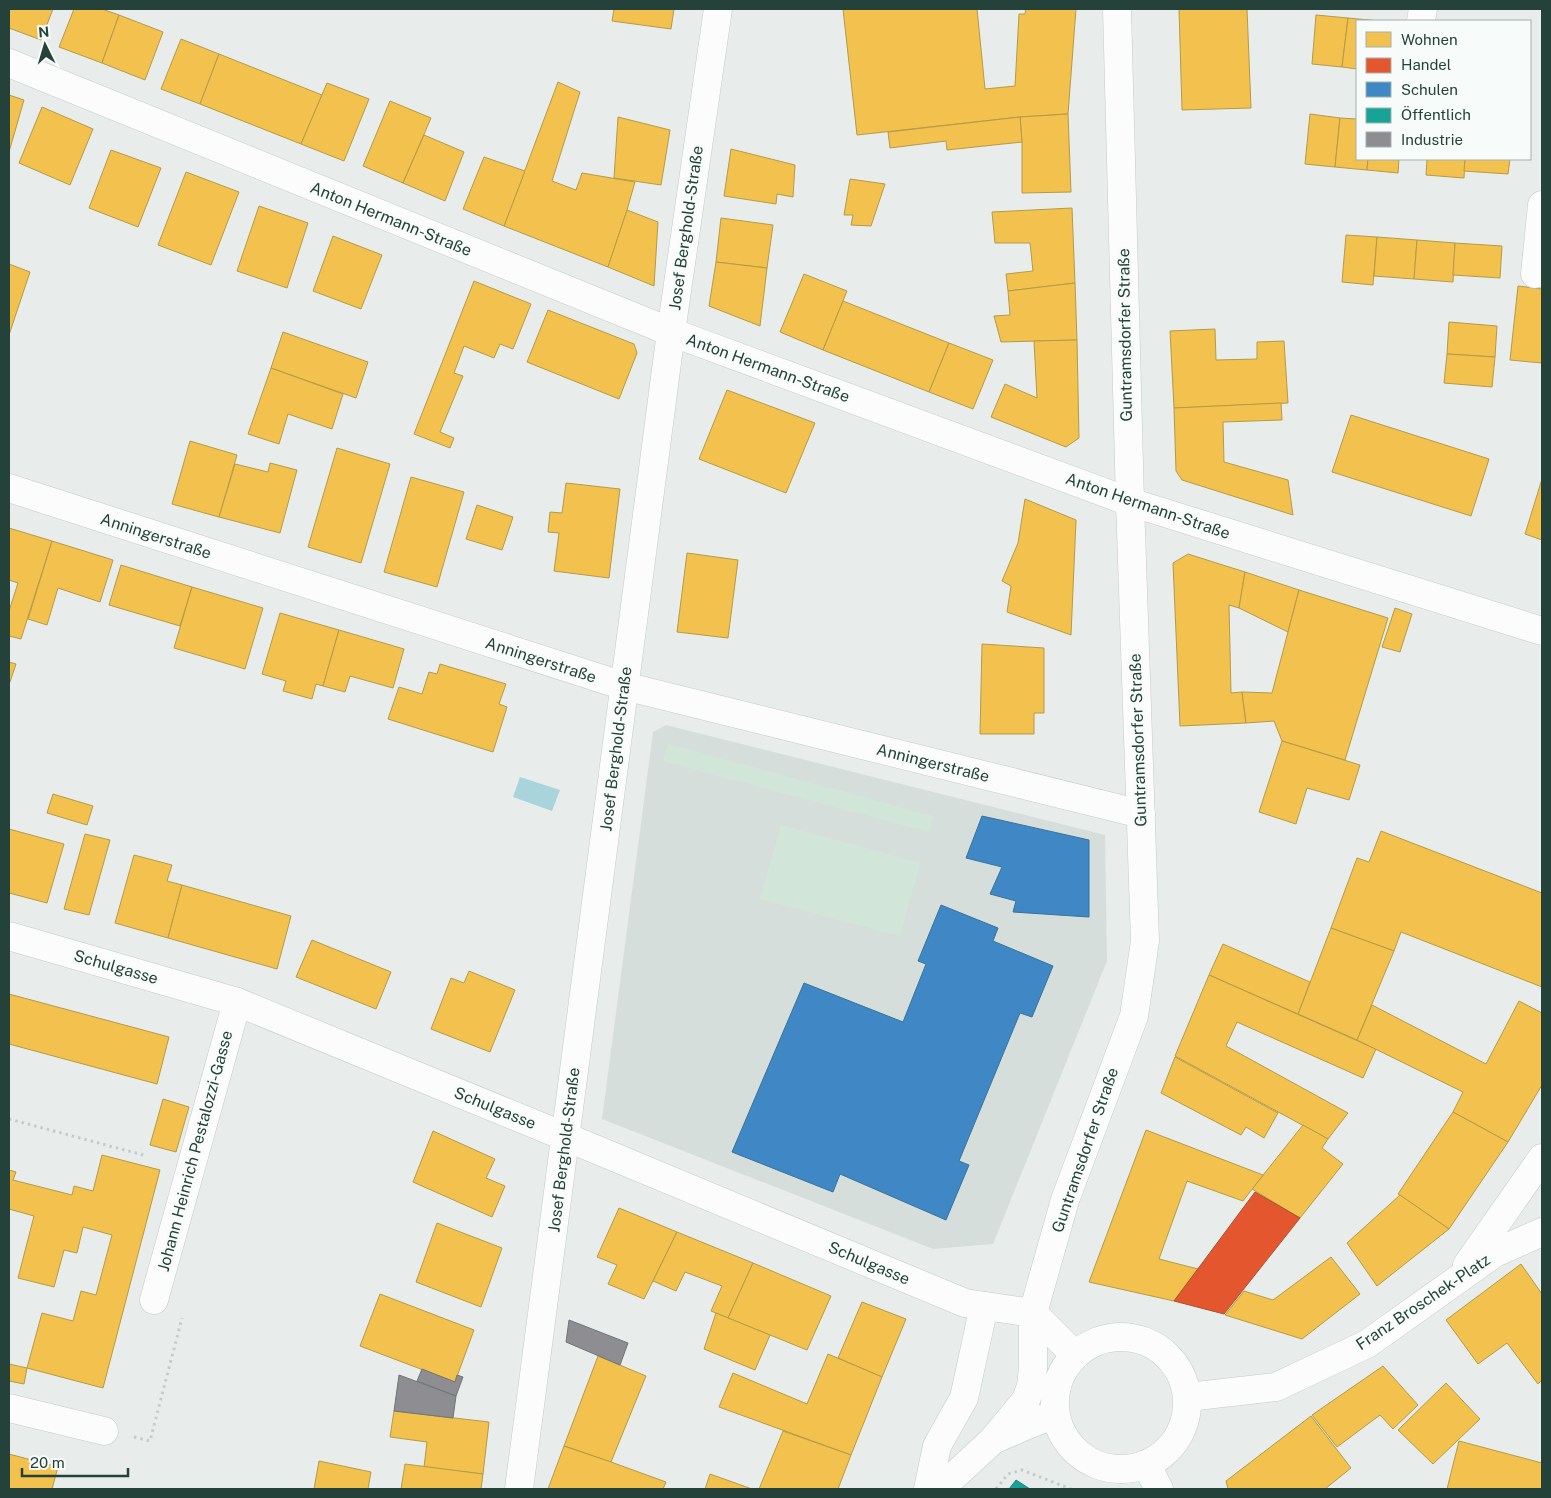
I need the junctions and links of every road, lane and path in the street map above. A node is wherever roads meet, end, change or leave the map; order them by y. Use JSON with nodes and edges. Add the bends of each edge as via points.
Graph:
{"nodes":[{"id":1,"x":718,"y":9,"type":"edge"},
{"id":2,"x":1117,"y":9,"type":"edge"},
{"id":3,"x":9,"y":63,"type":"edge"},
{"id":4,"x":1542,"y":205,"type":"edge"},
{"id":5,"x":1535,"y":274,"type":"dead end"},
{"id":6,"x":671,"y":332,"type":"junction"},
{"id":7,"x":9,"y":488,"type":"edge"},
{"id":8,"x":1130,"y":502,"type":"junction"},
{"id":9,"x":1542,"y":631,"type":"edge"},
{"id":10,"x":624,"y":686,"type":"junction"},
{"id":11,"x":1141,"y":814,"type":"junction"},
{"id":12,"x":9,"y":936,"type":"edge"},
{"id":13,"x":237,"y":1002,"type":"junction"},
{"id":14,"x":9,"y":1119,"type":"edge"},
{"id":15,"x":566,"y":1137,"type":"junction"},
{"id":16,"x":147,"y":1156,"type":"dead end"},
{"id":17,"x":1542,"y":1158,"type":"edge"},
{"id":18,"x":1542,"y":1232,"type":"edge"},
{"id":19,"x":1455,"y":1281,"type":"junction"},
{"id":20,"x":154,"y":1300,"type":"joint"},
{"id":21,"x":984,"y":1306,"type":"junction"},
{"id":22,"x":1033,"y":1313,"type":"junction"},
{"id":23,"x":1074,"y":1355,"type":"junction"},
{"id":24,"x":1188,"y":1396,"type":"junction"},
{"id":25,"x":9,"y":1408,"type":"edge"},
{"id":26,"x":1055,"y":1414,"type":"junction"},
{"id":27,"x":104,"y":1431,"type":"joint"},
{"id":28,"x":993,"y":1440,"type":"junction"},
{"id":29,"x":1146,"y":1464,"type":"junction"},
{"id":30,"x":519,"y":1489,"type":"edge"},
{"id":31,"x":928,"y":1489,"type":"edge"},
{"id":32,"x":940,"y":1489,"type":"edge"},
{"id":33,"x":996,"y":1489,"type":"edge"},
{"id":34,"x":1071,"y":1489,"type":"edge"},
{"id":35,"x":1158,"y":1489,"type":"edge"}],
"edges":[{"from":1,"to":6,"type":"street","name":"Josef Berghold-Straße"},
{"from":2,"to":8,"type":"street","name":"Guntramsdorfer Straße"},
{"from":3,"to":6,"type":"street","name":"Anton Hermann-Straße"},
{"from":4,"to":5,"type":"street"},
{"from":6,"to":8,"type":"street","name":"Anton Hermann-Straße"},
{"from":6,"to":10,"type":"street","name":"Josef Berghold-Straße"},
{"from":7,"to":10,"type":"street","name":"Anningerstraße"},
{"from":8,"to":9,"type":"street","name":"Anton Hermann-Straße"},
{"from":8,"to":11,"type":"street","name":"Guntramsdorfer Straße"},
{"from":10,"to":11,"type":"street","name":"Anningerstraße"},
{"from":10,"to":15,"type":"street","name":"Josef Berghold-Straße"},
{"from":11,"to":22,"type":"street","name":"Guntramsdorfer Straße","via":[[1145,942],[1134,1016],[1065,1200]]},
{"from":12,"to":13,"type":"street","name":"Schulgasse"},
{"from":13,"to":15,"type":"street","name":"Schulgasse"},
{"from":13,"to":20,"type":"street","name":"Johann Heinrich Pestalozzi-Gasse"},
{"from":14,"to":16,"type":"path"},
{"from":15,"to":21,"type":"street","name":"Schulgasse","via":[[965,1303]]},
{"from":15,"to":30,"type":"street","name":"Josef Berghold-Straße"},
{"from":17,"to":19,"type":"street"},
{"from":18,"to":19,"type":"street","name":"Franz Broschek-Platz","via":[[1495,1253]]},
{"from":19,"to":24,"type":"street","name":"Franz Broschek-Platz","via":[[1368,1344],[1276,1386]]},
{"from":20,"to":27,"type":"path","via":[[184,1309],[150,1441]]},
{"from":21,"to":22,"type":"street","name":"Schulgasse"},
{"from":21,"to":31,"type":"street","via":[[964,1398],[936,1446]]},
{"from":22,"to":23,"type":"street"},
{"from":22,"to":28,"type":"street","name":"Guntramsdorfer Straße","via":[[1031,1386],[1026,1400]]},
{"from":23,"to":24,"type":"street","via":[[1098,1340],[1126,1336],[1158,1347],[1179,1369]]},
{"from":23,"to":26,"type":"street","via":[[1057,1384]]},
{"from":24,"to":29,"type":"street","via":[[1186,1422],[1169,1450]]},
{"from":25,"to":27,"type":"street"},
{"from":26,"to":28,"type":"street"},
{"from":26,"to":29,"type":"street","via":[[1065,1439],[1086,1460],[1118,1469]]},
{"from":28,"to":32,"type":"street"},
{"from":29,"to":35,"type":"street"},
{"from":33,"to":34,"type":"path","via":[[1008,1474],[1022,1470]]}]}
